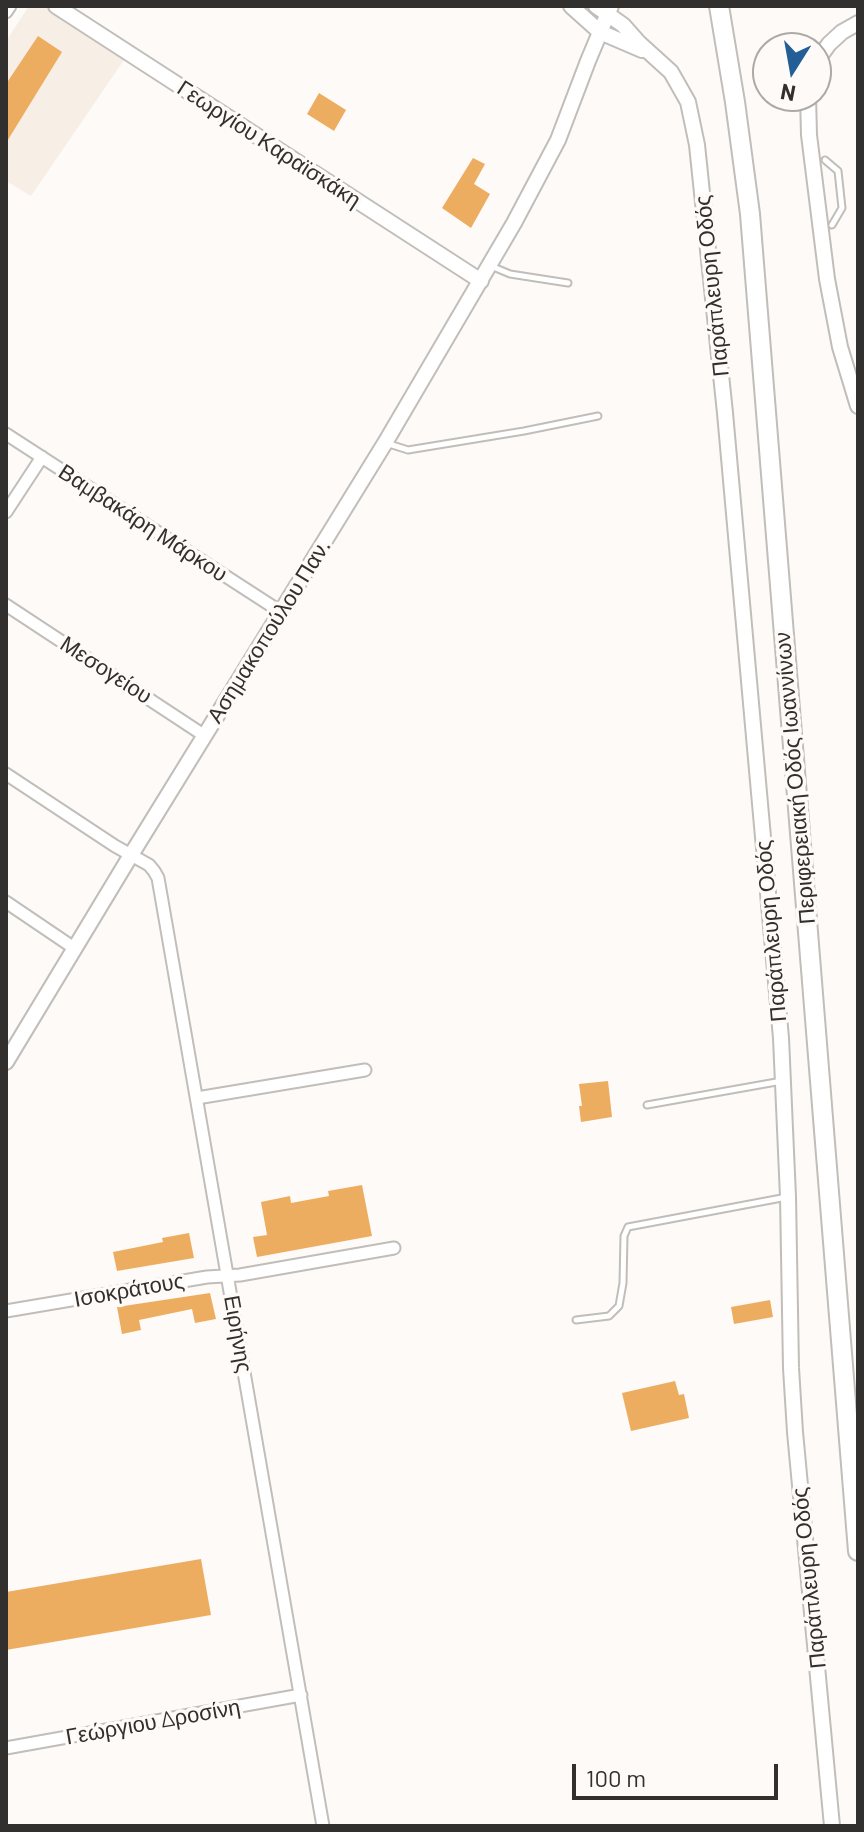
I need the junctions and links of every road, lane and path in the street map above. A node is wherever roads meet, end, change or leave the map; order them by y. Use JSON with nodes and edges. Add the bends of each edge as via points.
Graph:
{"nodes":[{"id":1,"x":10,"y":6,"type":"edge"},
{"id":2,"x":56,"y":6,"type":"edge"},
{"id":3,"x":719,"y":6,"type":"edge"},
{"id":4,"x":609,"y":8,"type":"edge"},
{"id":5,"x":574,"y":10,"type":"edge"},
{"id":6,"x":6,"y":12,"type":"edge"},
{"id":7,"x":858,"y":23,"type":"edge"},
{"id":8,"x":600,"y":32,"type":"junction"},
{"id":9,"x":626,"y":36,"type":"junction"},
{"id":10,"x":832,"y":41,"type":"edge"},
{"id":11,"x":588,"y":61,"type":"junction"},
{"id":12,"x":808,"y":112,"type":"edge"},
{"id":13,"x":825,"y":160,"type":"dead end"},
{"id":14,"x":832,"y":225,"type":"dead end"},
{"id":15,"x":490,"y":265,"type":"junction"},
{"id":16,"x":481,"y":281,"type":"junction"},
{"id":17,"x":568,"y":283,"type":"dead end"},
{"id":18,"x":858,"y":406,"type":"edge"},
{"id":19,"x":598,"y":416,"type":"dead end"},
{"id":20,"x":6,"y":434,"type":"edge"},
{"id":21,"x":385,"y":443,"type":"junction"},
{"id":22,"x":42,"y":457,"type":"junction"},
{"id":23,"x":6,"y":512,"type":"edge"},
{"id":24,"x":6,"y":605,"type":"edge"},
{"id":25,"x":281,"y":612,"type":"junction"},
{"id":26,"x":205,"y":736,"type":"junction"},
{"id":27,"x":6,"y":774,"type":"edge"},
{"id":28,"x":131,"y":855,"type":"junction"},
{"id":29,"x":6,"y":902,"type":"edge"},
{"id":30,"x":74,"y":948,"type":"junction"},
{"id":31,"x":6,"y":1062,"type":"edge"},
{"id":32,"x":365,"y":1070,"type":"dead end"},
{"id":33,"x":783,"y":1081,"type":"junction"},
{"id":34,"x":197,"y":1098,"type":"junction"},
{"id":35,"x":647,"y":1105,"type":"dead end"},
{"id":36,"x":788,"y":1197,"type":"junction"},
{"id":37,"x":394,"y":1248,"type":"dead end"},
{"id":38,"x":228,"y":1276,"type":"junction"},
{"id":39,"x":6,"y":1311,"type":"edge"},
{"id":40,"x":576,"y":1320,"type":"dead end"},
{"id":41,"x":858,"y":1551,"type":"edge"},
{"id":42,"x":301,"y":1695,"type":"junction"},
{"id":43,"x":6,"y":1748,"type":"edge"},
{"id":44,"x":323,"y":1826,"type":"edge"},
{"id":45,"x":832,"y":1826,"type":"edge"}],
"edges":[{"from":1,"to":6,"type":"street"},
{"from":2,"to":16,"type":"street","name":"Γεωργίου Καραϊσκάκη"},
{"from":3,"to":41,"type":"highway","name":"Περιφερειακή Οδός Ιωαννίνων","via":[[750,214]]},
{"from":4,"to":8,"type":"street","name":"Ασημακοπούλου Παν."},
{"from":4,"to":9,"type":"street","name":"Παράπλευρη Οδός"},
{"from":5,"to":8,"type":"street","name":"Παράπλευρη Οδός"},
{"from":5,"to":11,"type":"street","via":[[588,32]]},
{"from":7,"to":10,"type":"street"},
{"from":8,"to":9,"type":"street","name":"Παράπλευρη Οδός"},
{"from":8,"to":11,"type":"street","name":"Ασημακοπούλου Παν."},
{"from":9,"to":11,"type":"street"},
{"from":9,"to":33,"type":"street","name":"Παράπλευρη Οδός","via":[[667,67],[681,87],[697,145]]},
{"from":11,"to":15,"type":"street","name":"Ασημακοπούλου Παν.","via":[[558,140]]},
{"from":12,"to":18,"type":"street","via":[[827,279]]},
{"from":13,"to":14,"type":"lane","via":[[838,171],[842,208]]},
{"from":15,"to":16,"type":"street","name":"Ασημακοπούλου Παν."},
{"from":15,"to":17,"type":"lane","via":[[510,274]]},
{"from":16,"to":21,"type":"street","name":"Ασημακοπούλου Παν."},
{"from":19,"to":21,"type":"lane","via":[[408,450]]},
{"from":20,"to":22,"type":"street","name":"Βαμβακάρη Μάρκου"},
{"from":21,"to":25,"type":"street","name":"Ασημακοπούλου Παν."},
{"from":22,"to":23,"type":"street"},
{"from":22,"to":25,"type":"street","name":"Βαμβακάρη Μάρκου"},
{"from":24,"to":26,"type":"street","name":"Μεσογείου"},
{"from":25,"to":26,"type":"street","name":"Ασημακοπούλου Παν."},
{"from":26,"to":28,"type":"street","name":"Ασημακοπούλου Παν."},
{"from":27,"to":28,"type":"street","name":"Ειρήνης"},
{"from":28,"to":30,"type":"street","name":"Ασημακοπούλου Παν."},
{"from":28,"to":34,"type":"street","name":"Ειρήνης","via":[[149,865],[158,878]]},
{"from":29,"to":30,"type":"street"},
{"from":30,"to":31,"type":"street","name":"Ασημακοπούλου Παν."},
{"from":32,"to":34,"type":"street"},
{"from":33,"to":35,"type":"lane"},
{"from":33,"to":36,"type":"street","name":"Παράπλευρη Οδός"},
{"from":34,"to":38,"type":"street","name":"Ειρήνης"},
{"from":36,"to":40,"type":"lane","via":[[628,1227],[619,1306],[609,1316]]},
{"from":36,"to":45,"type":"street","name":"Παράπλευρη Οδός","via":[[794,1420]]},
{"from":37,"to":38,"type":"street","name":"Ισοκράτους"},
{"from":38,"to":39,"type":"street","name":"Ισοκράτους"},
{"from":38,"to":42,"type":"street","name":"Ειρήνης"},
{"from":42,"to":43,"type":"street","name":"Γεώργιου Δροσίνη"},
{"from":42,"to":44,"type":"street","name":"Ειρήνης"}]}
